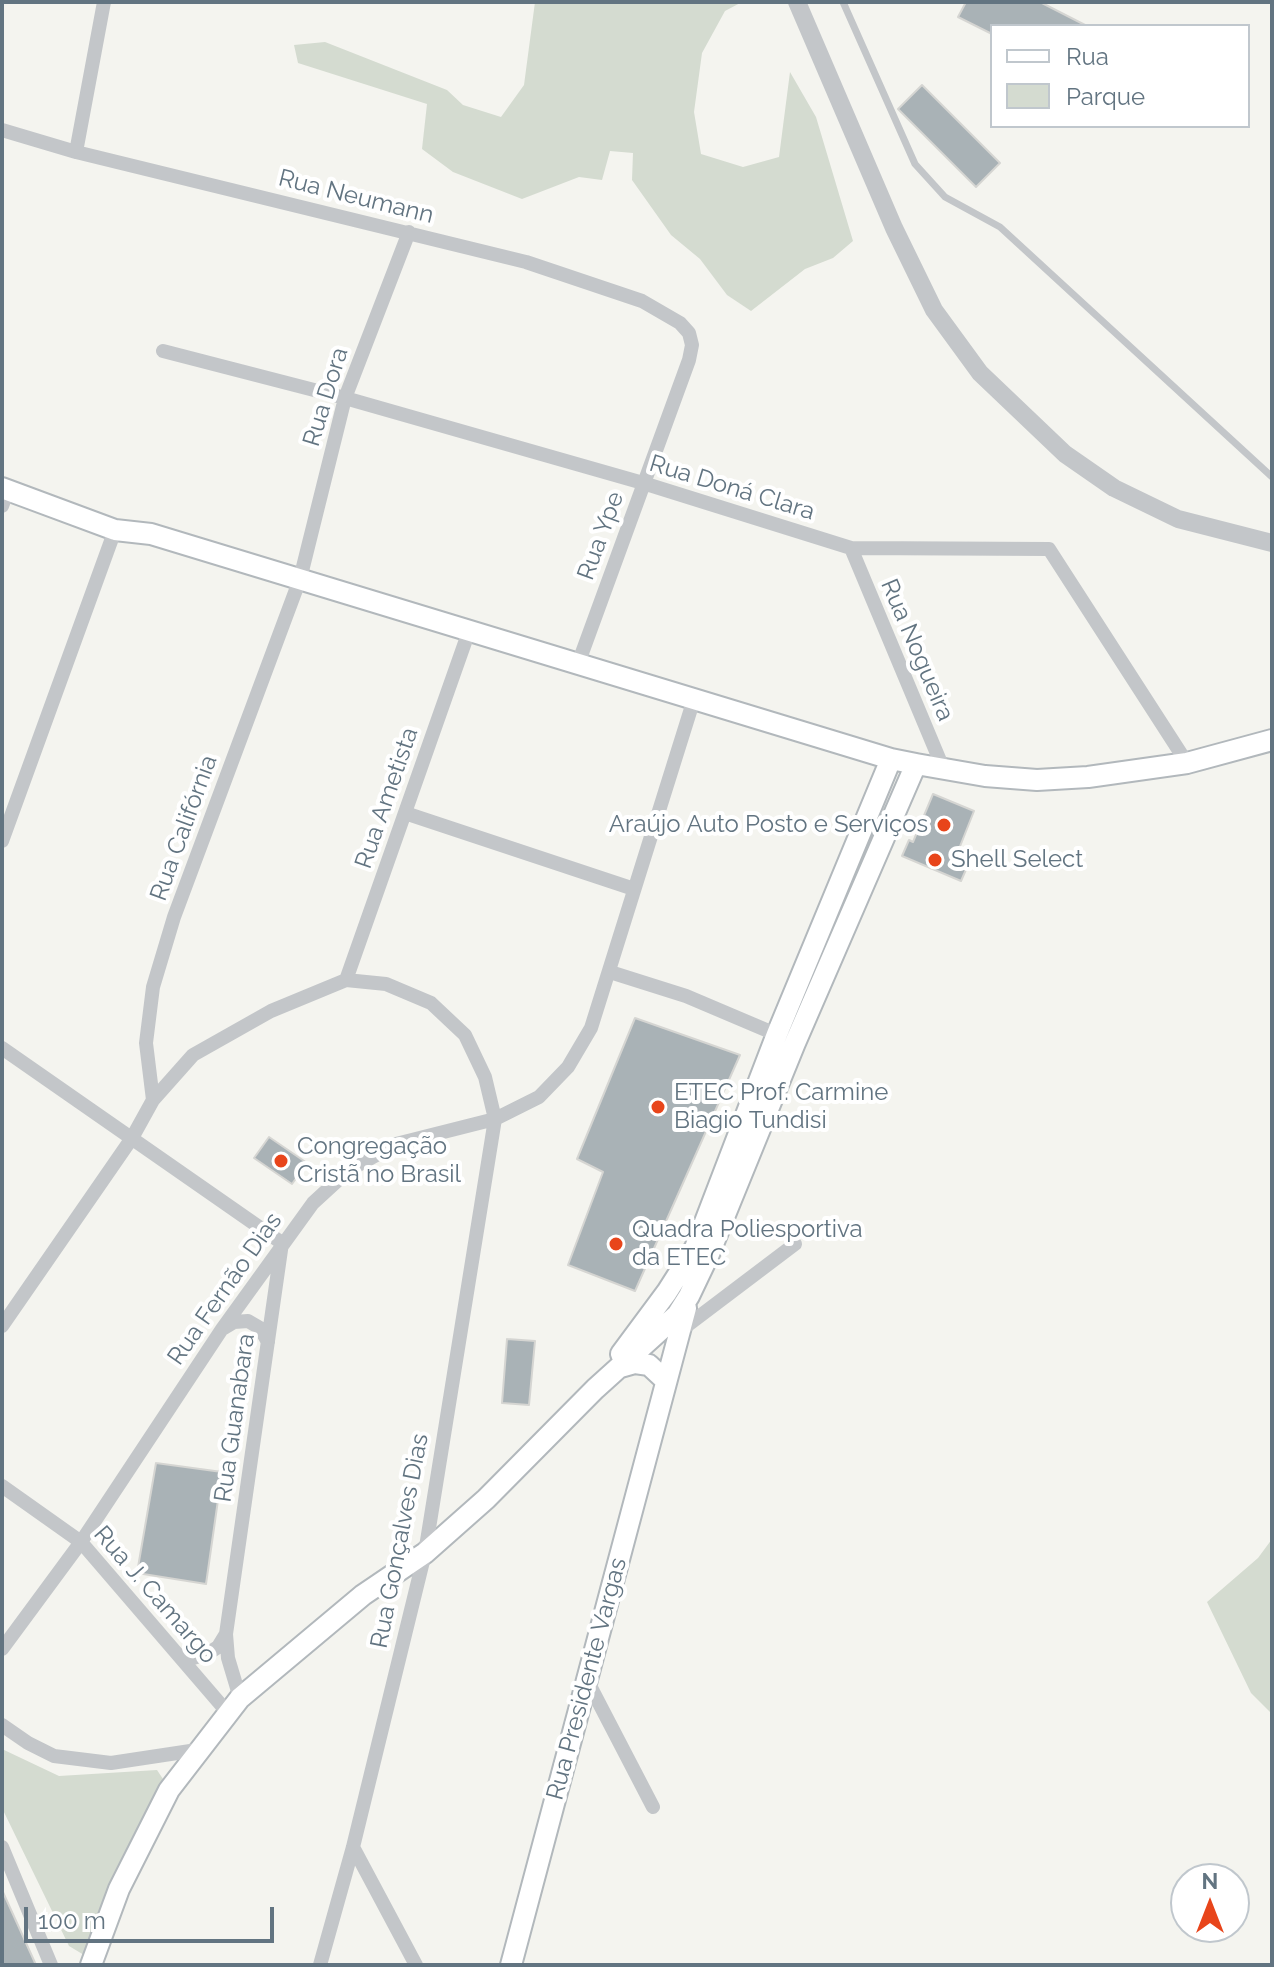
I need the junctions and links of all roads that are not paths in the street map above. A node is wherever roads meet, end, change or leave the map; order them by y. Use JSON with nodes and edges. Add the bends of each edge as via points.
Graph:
{"nodes":[{"id":1,"x":104,"y":2,"type":"edge"},
{"id":2,"x":797,"y":2,"type":"edge"},
{"id":3,"x":843,"y":2,"type":"edge"},
{"id":4,"x":2,"y":130,"type":"edge"},
{"id":5,"x":76,"y":152,"type":"junction"},
{"id":6,"x":409,"y":232,"type":"junction"},
{"id":7,"x":689,"y":333,"type":"joint"},
{"id":8,"x":163,"y":351,"type":"dead end"},
{"id":9,"x":345,"y":398,"type":"junction"},
{"id":10,"x":1272,"y":477,"type":"edge"},
{"id":11,"x":643,"y":483,"type":"junction"},
{"id":12,"x":4,"y":495,"type":"edge"},
{"id":13,"x":115,"y":530,"type":"junction"},
{"id":14,"x":1272,"y":543,"type":"edge"},
{"id":15,"x":851,"y":548,"type":"junction"},
{"id":16,"x":300,"y":579,"type":"junction"},
{"id":17,"x":469,"y":631,"type":"junction"},
{"id":18,"x":578,"y":664,"type":"junction"},
{"id":19,"x":694,"y":699,"type":"junction"},
{"id":20,"x":1272,"y":740,"type":"edge"},
{"id":21,"x":891,"y":759,"type":"junction"},
{"id":22,"x":1187,"y":763,"type":"junction"},
{"id":23,"x":916,"y":764,"type":"junction"},
{"id":24,"x":943,"y":768,"type":"junction"},
{"id":25,"x":405,"y":813,"type":"junction"},
{"id":26,"x":2,"y":841,"type":"edge"},
{"id":27,"x":634,"y":889,"type":"junction"},
{"id":28,"x":610,"y":972,"type":"junction"},
{"id":29,"x":346,"y":980,"type":"junction"},
{"id":30,"x":786,"y":1038,"type":"junction"},
{"id":31,"x":2,"y":1048,"type":"edge"},
{"id":32,"x":153,"y":1100,"type":"junction"},
{"id":33,"x":495,"y":1119,"type":"junction"},
{"id":34,"x":132,"y":1138,"type":"junction"},
{"id":35,"x":282,"y":1243,"type":"junction"},
{"id":36,"x":795,"y":1244,"type":"dead end"},
{"id":37,"x":667,"y":1292,"type":"junction"},
{"id":38,"x":2,"y":1326,"type":"edge"},
{"id":39,"x":222,"y":1329,"type":"junction"},
{"id":40,"x":670,"y":1331,"type":"junction"},
{"id":41,"x":268,"y":1342,"type":"junction"},
{"id":42,"x":621,"y":1367,"type":"junction"},
{"id":43,"x":664,"y":1385,"type":"junction"},
{"id":44,"x":595,"y":1389,"type":"junction"},
{"id":45,"x":2,"y":1486,"type":"edge"},
{"id":46,"x":81,"y":1542,"type":"junction"},
{"id":47,"x":425,"y":1553,"type":"junction"},
{"id":48,"x":226,"y":1634,"type":"junction"},
{"id":49,"x":2,"y":1649,"type":"edge"},
{"id":50,"x":178,"y":1655,"type":"junction"},
{"id":51,"x":587,"y":1680,"type":"junction"},
{"id":52,"x":234,"y":1706,"type":"junction"},
{"id":53,"x":2,"y":1725,"type":"edge"},
{"id":54,"x":197,"y":1750,"type":"junction"},
{"id":55,"x":653,"y":1807,"type":"dead end"},
{"id":56,"x":2,"y":1847,"type":"edge"},
{"id":57,"x":353,"y":1847,"type":"junction"},
{"id":58,"x":51,"y":1965,"type":"edge"},
{"id":59,"x":91,"y":1965,"type":"edge"},
{"id":60,"x":320,"y":1965,"type":"edge"},
{"id":61,"x":416,"y":1965,"type":"edge"},
{"id":62,"x":511,"y":1965,"type":"edge"}],
"edges":[{"from":1,"to":5,"type":"street"},
{"from":2,"to":14,"type":"street","via":[[934,310],[980,373],[1065,454],[1114,488],[1178,519]]},
{"from":3,"to":10,"type":"lane","via":[[915,164],[945,197],[1000,227]]},
{"from":4,"to":5,"type":"street","name":"Rua Neumann"},
{"from":5,"to":6,"type":"street","name":"Rua Neumann"},
{"from":6,"to":7,"type":"street","name":"Rua Neumann","via":[[526,262],[642,301]]},
{"from":6,"to":9,"type":"street","name":"Rua Dora"},
{"from":7,"to":11,"type":"street","name":"Rua Ype","via":[[689,360]]},
{"from":8,"to":9,"type":"street","name":"Rua Doná Clara"},
{"from":9,"to":11,"type":"street","name":"Rua Doná Clara"},
{"from":9,"to":16,"type":"street","name":"Rua Dora"},
{"from":11,"to":15,"type":"street","name":"Rua Doná Clara"},
{"from":11,"to":18,"type":"street","name":"Rua Ype"},
{"from":12,"to":13,"type":"main road"},
{"from":13,"to":16,"type":"main road","via":[[151,534]]},
{"from":13,"to":26,"type":"street"},
{"from":15,"to":22,"type":"street","name":"Rua Doná Clara","via":[[1049,549]]},
{"from":15,"to":24,"type":"street","name":"Rua Nogueira"},
{"from":16,"to":17,"type":"main road"},
{"from":16,"to":32,"type":"street","name":"Rua Califórnia","via":[[153,987],[146,1043]]},
{"from":17,"to":18,"type":"main road"},
{"from":17,"to":25,"type":"street","name":"Rua Ametista"},
{"from":18,"to":19,"type":"main road"},
{"from":19,"to":21,"type":"main road"},
{"from":19,"to":27,"type":"street","name":"Rua Fernão Dias"},
{"from":20,"to":22,"type":"main road"},
{"from":21,"to":23,"type":"main road"},
{"from":21,"to":30,"type":"main road"},
{"from":22,"to":24,"type":"main road","via":[[1037,780]]},
{"from":23,"to":24,"type":"main road"},
{"from":23,"to":30,"type":"main road"},
{"from":25,"to":27,"type":"street"},
{"from":25,"to":29,"type":"street","name":"Rua Ametista"},
{"from":27,"to":28,"type":"street","name":"Rua Fernão Dias"},
{"from":28,"to":30,"type":"street","via":[[686,996]]},
{"from":28,"to":33,"type":"street","name":"Rua Fernão Dias","via":[[591,1028],[568,1067],[539,1097]]},
{"from":29,"to":32,"type":"street","via":[[271,1011],[193,1055]]},
{"from":29,"to":33,"type":"street","via":[[386,984],[431,1003],[465,1035],[485,1077]]},
{"from":30,"to":37,"type":"main road","via":[[695,1248]]},
{"from":30,"to":40,"type":"main road","via":[[689,1296]]},
{"from":31,"to":34,"type":"street"},
{"from":32,"to":34,"type":"street"},
{"from":33,"to":35,"type":"street","name":"Rua Fernão Dias","via":[[396,1144],[349,1170],[313,1203]]},
{"from":33,"to":47,"type":"street","name":"Rua Gonçalves Dias"},
{"from":34,"to":35,"type":"street"},
{"from":34,"to":38,"type":"street"},
{"from":35,"to":39,"type":"street","name":"Rua Fernão Dias"},
{"from":35,"to":41,"type":"street","name":"Rua Guanabara"},
{"from":36,"to":40,"type":"street"},
{"from":37,"to":40,"type":"main road","name":"Rua Presidente Vargas","via":[[660,1317]]},
{"from":37,"to":44,"type":"main road"},
{"from":39,"to":41,"type":"street","via":[[248,1321]]},
{"from":39,"to":46,"type":"street","name":"Rua Fernão Dias"},
{"from":40,"to":42,"type":"main road"},
{"from":40,"to":43,"type":"main road","name":"Rua Presidente Vargas"},
{"from":41,"to":48,"type":"street","name":"Rua Guanabara"},
{"from":42,"to":43,"type":"main road","via":[[649,1365]]},
{"from":42,"to":44,"type":"main road"},
{"from":43,"to":51,"type":"main road","name":"Rua Presidente Vargas"},
{"from":44,"to":47,"type":"main road"},
{"from":45,"to":46,"type":"street","name":"Rua J. Camargo"},
{"from":46,"to":49,"type":"street","name":"Rua Fernão Dias"},
{"from":46,"to":50,"type":"street","name":"Rua J. Camargo"},
{"from":47,"to":52,"type":"main road","via":[[363,1595]]},
{"from":47,"to":57,"type":"street","name":"Rua Gonçalves Dias"},
{"from":48,"to":50,"type":"street","via":[[207,1654]]},
{"from":48,"to":52,"type":"street","name":"Rua Guanabara"},
{"from":50,"to":52,"type":"street","name":"Rua J. Camargo"},
{"from":51,"to":55,"type":"street"},
{"from":51,"to":62,"type":"main road","name":"Rua Presidente Vargas"},
{"from":52,"to":54,"type":"main road"},
{"from":53,"to":54,"type":"street","via":[[54,1756],[111,1763]]},
{"from":54,"to":59,"type":"main road","via":[[169,1790],[119,1889]]},
{"from":56,"to":58,"type":"street"},
{"from":57,"to":60,"type":"street","name":"Rua Gonçalves Dias"},
{"from":57,"to":61,"type":"street"}]}
